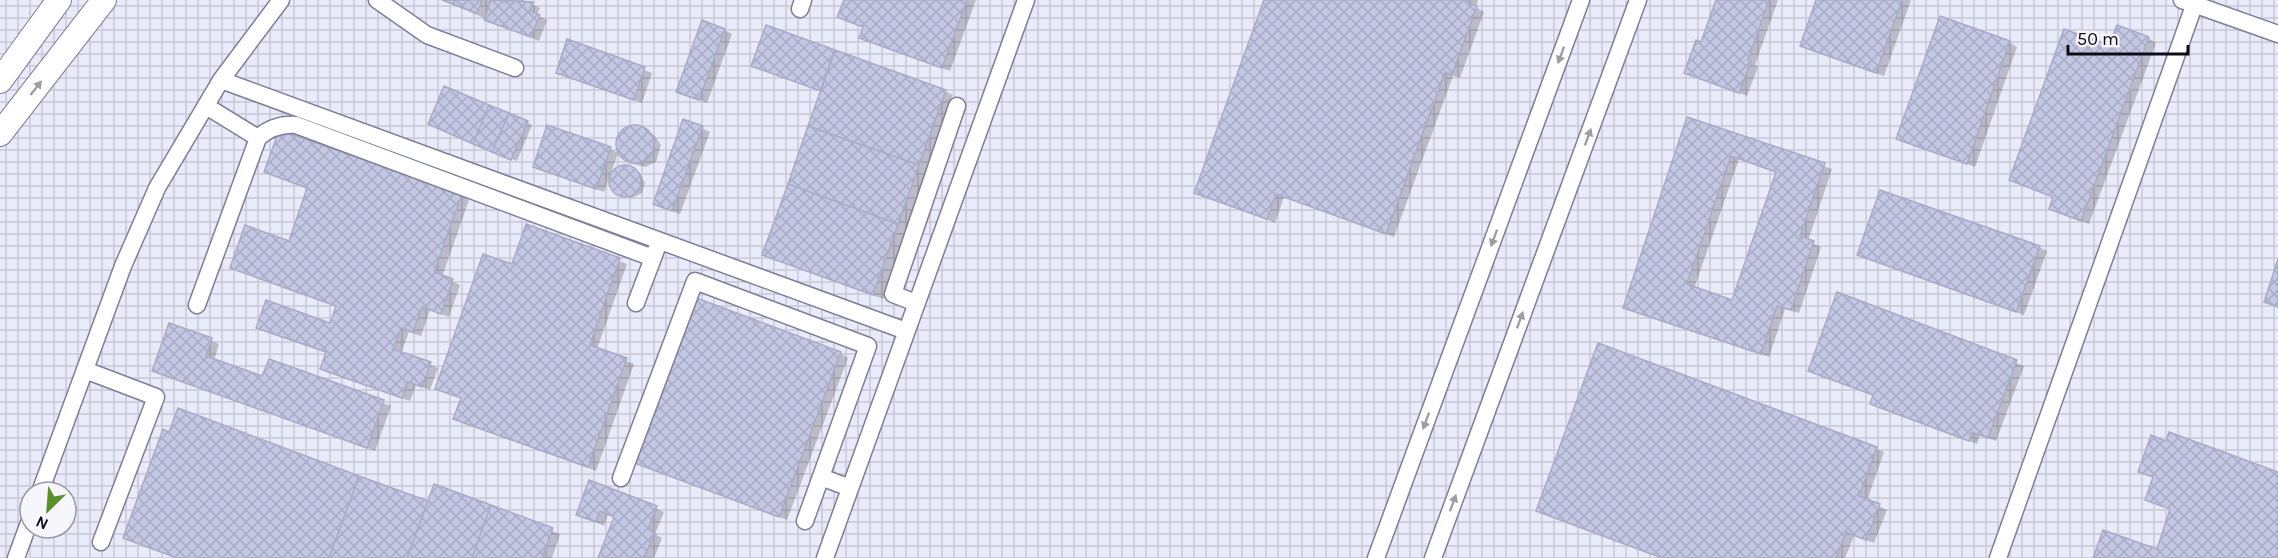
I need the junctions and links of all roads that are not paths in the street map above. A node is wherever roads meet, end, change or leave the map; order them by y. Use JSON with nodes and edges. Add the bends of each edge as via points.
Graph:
{"nodes":[{"id":1,"x":59,"y":0,"type":"edge"},
{"id":2,"x":104,"y":0,"type":"edge"},
{"id":3,"x":281,"y":0,"type":"edge"},
{"id":4,"x":377,"y":0,"type":"edge"},
{"id":5,"x":1026,"y":0,"type":"edge"},
{"id":6,"x":1581,"y":0,"type":"edge"},
{"id":7,"x":1638,"y":0,"type":"edge"},
{"id":8,"x":2191,"y":2,"type":"edge"},
{"id":9,"x":2278,"y":34,"type":"edge"},
{"id":10,"x":515,"y":68,"type":"dead end"},
{"id":11,"x":221,"y":80,"type":"junction"},
{"id":12,"x":0,"y":81,"type":"edge"},
{"id":13,"x":206,"y":106,"type":"junction"},
{"id":14,"x":957,"y":106,"type":"dead end"},
{"id":15,"x":0,"y":134,"type":"edge"},
{"id":16,"x":258,"y":138,"type":"junction"},
{"id":17,"x":660,"y":241,"type":"junction"},
{"id":18,"x":653,"y":258,"type":"junction"},
{"id":19,"x":636,"y":303,"type":"dead end"},
{"id":20,"x":916,"y":303,"type":"junction"},
{"id":21,"x":197,"y":305,"type":"dead end"},
{"id":22,"x":906,"y":331,"type":"junction"},
{"id":23,"x":85,"y":370,"type":"junction"},
{"id":24,"x":821,"y":477,"type":"junction"},
{"id":25,"x":621,"y":478,"type":"dead end"},
{"id":26,"x":44,"y":480,"type":"edge"},
{"id":27,"x":850,"y":488,"type":"junction"},
{"id":28,"x":805,"y":521,"type":"dead end"},
{"id":29,"x":23,"y":540,"type":"edge"},
{"id":30,"x":101,"y":542,"type":"dead end"},
{"id":31,"x":16,"y":558,"type":"edge"},
{"id":32,"x":825,"y":558,"type":"edge"},
{"id":33,"x":1376,"y":558,"type":"edge"},
{"id":34,"x":1433,"y":558,"type":"edge"},
{"id":35,"x":1998,"y":558,"type":"edge"}],
"edges":[{"from":1,"to":12,"type":"highway"},
{"from":15,"to":2,"type":"highway","one_way":true},
{"from":3,"to":11,"type":"street"},
{"from":4,"to":10,"type":"street","via":[[427,35]]},
{"from":5,"to":20,"type":"street"},
{"from":6,"to":33,"type":"street","one_way":true},
{"from":34,"to":7,"type":"street","one_way":true},
{"from":8,"to":9,"type":"street"},
{"from":8,"to":35,"type":"street"},
{"from":11,"to":13,"type":"street"},
{"from":11,"to":17,"type":"street"},
{"from":13,"to":16,"type":"street"},
{"from":13,"to":23,"type":"street","via":[[157,188]]},
{"from":14,"to":20,"type":"street","via":[[893,294]]},
{"from":16,"to":18,"type":"street","via":[[277,126],[296,125]]},
{"from":16,"to":21,"type":"street"},
{"from":17,"to":18,"type":"street"},
{"from":17,"to":22,"type":"street"},
{"from":18,"to":19,"type":"street"},
{"from":20,"to":22,"type":"street"},
{"from":22,"to":27,"type":"street"},
{"from":23,"to":26,"type":"street"},
{"from":23,"to":30,"type":"street","via":[[156,398]]},
{"from":24,"to":25,"type":"street","via":[[868,346],[695,281]]},
{"from":24,"to":27,"type":"street"},
{"from":24,"to":28,"type":"street"},
{"from":27,"to":32,"type":"street"},
{"from":29,"to":31,"type":"street"}]}
